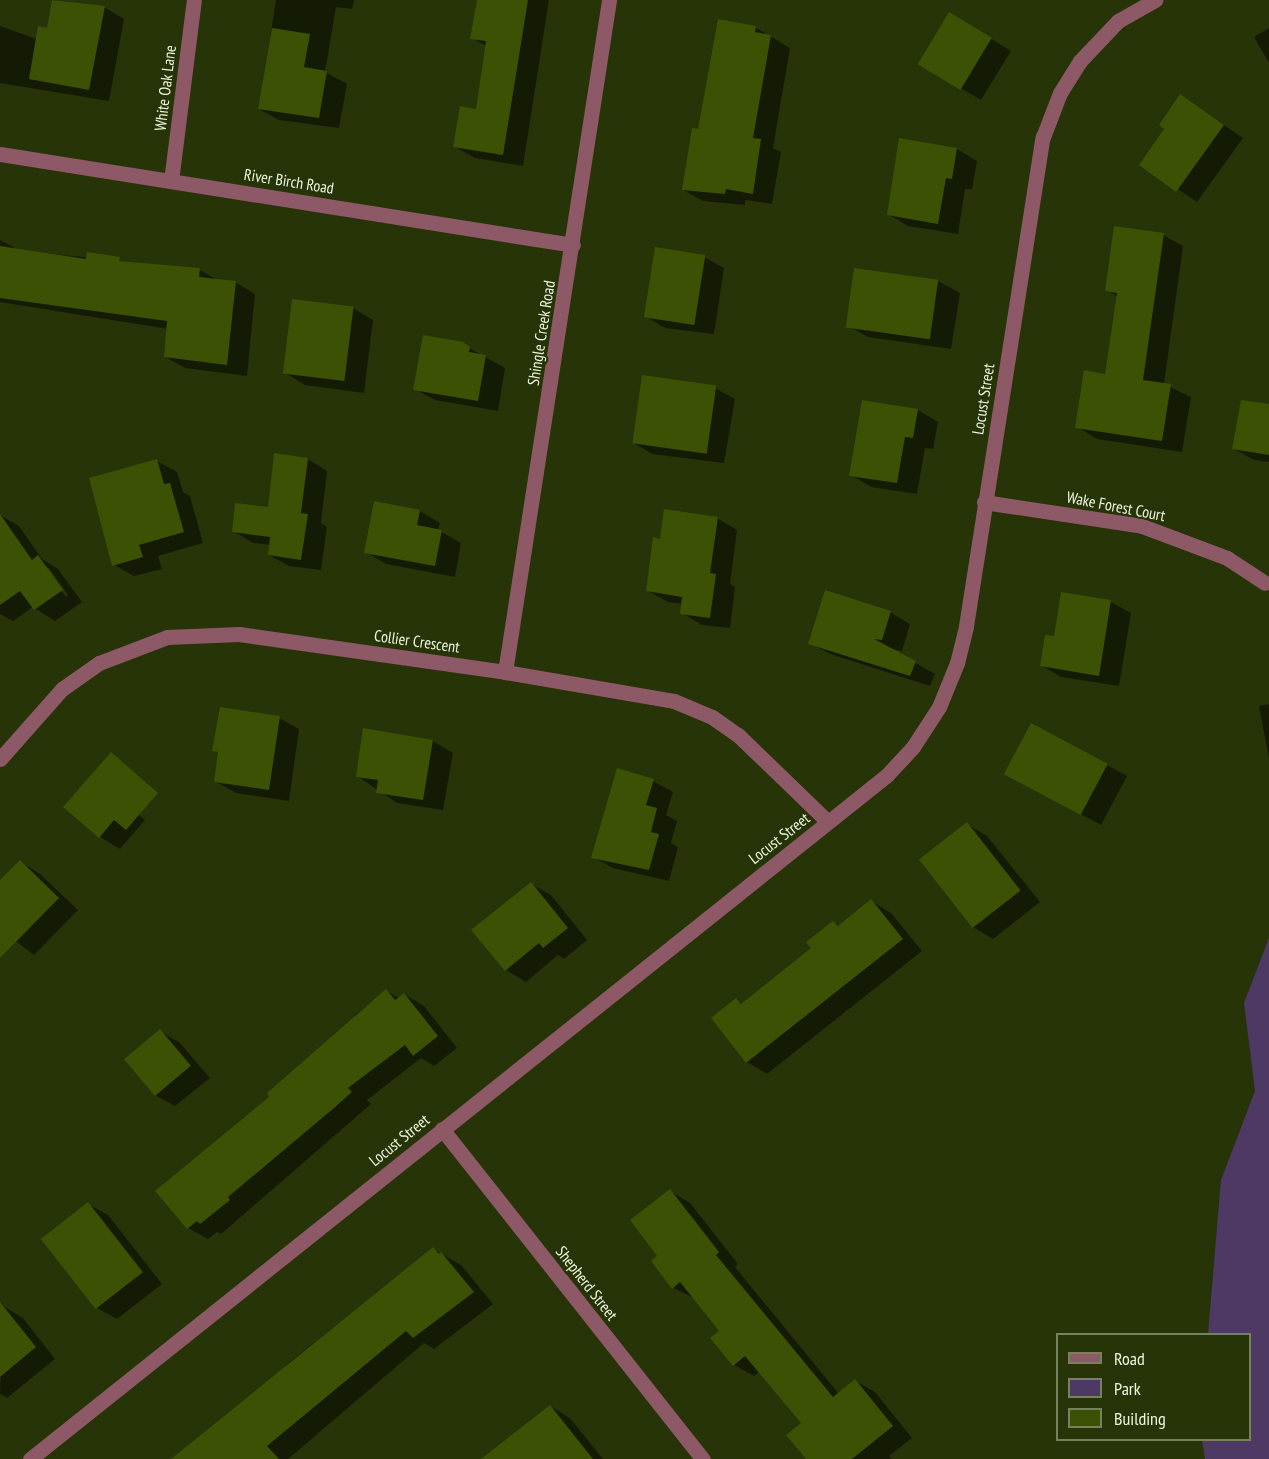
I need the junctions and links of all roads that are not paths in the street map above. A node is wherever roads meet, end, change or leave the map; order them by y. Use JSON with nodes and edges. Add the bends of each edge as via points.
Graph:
{"nodes":[{"id":1,"x":194,"y":0,"type":"edge"},
{"id":2,"x":609,"y":0,"type":"edge"},
{"id":3,"x":1155,"y":0,"type":"edge"},
{"id":4,"x":0,"y":154,"type":"edge"},
{"id":5,"x":171,"y":181,"type":"junction"},
{"id":6,"x":573,"y":245,"type":"junction"},
{"id":7,"x":984,"y":502,"type":"junction"},
{"id":8,"x":1265,"y":583,"type":"dead end"},
{"id":9,"x":505,"y":672,"type":"junction"},
{"id":10,"x":0,"y":759,"type":"edge"},
{"id":11,"x":828,"y":822,"type":"junction"},
{"id":12,"x":442,"y":1129,"type":"junction"},
{"id":13,"x":30,"y":1459,"type":"edge"},
{"id":14,"x":703,"y":1459,"type":"edge"}],
"edges":[{"from":1,"to":5,"type":"street","name":"White Oak Lane"},
{"from":2,"to":6,"type":"street","name":"Shingle Creek Road"},
{"from":3,"to":7,"type":"street","name":"Locust Street","via":[[1118,21],[1080,61],[1060,93],[1043,137]]},
{"from":4,"to":5,"type":"street","name":"River Birch Road"},
{"from":5,"to":6,"type":"street","name":"River Birch Road"},
{"from":6,"to":9,"type":"street","name":"Shingle Creek Road"},
{"from":7,"to":8,"type":"street","name":"Wake Forest Court","via":[[1142,526],[1227,558]]},
{"from":7,"to":11,"type":"street","name":"Locust Street","via":[[962,645],[939,707],[913,747],[886,775]]},
{"from":9,"to":10,"type":"street","name":"Collier Crescent","via":[[239,634],[167,637],[99,663],[62,689]]},
{"from":9,"to":11,"type":"street","name":"Collier Crescent","via":[[674,701],[712,717],[738,735]]},
{"from":11,"to":12,"type":"street","name":"Locust Street"},
{"from":12,"to":13,"type":"street","name":"Locust Street"},
{"from":12,"to":14,"type":"street","name":"Shepherd Street"}]}
